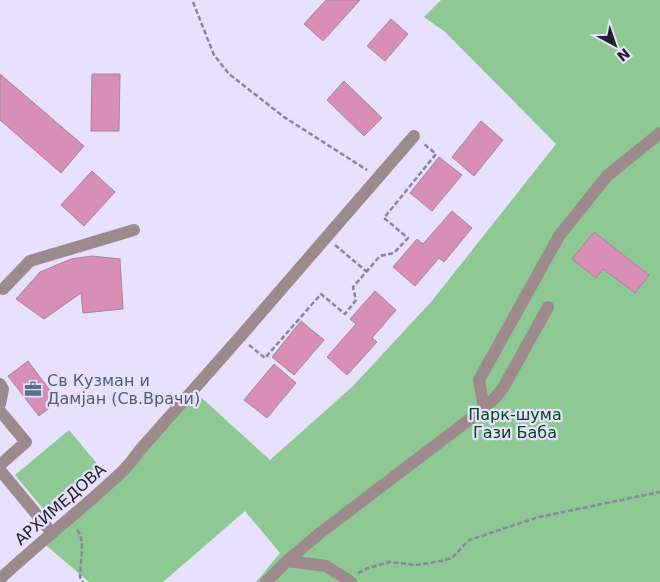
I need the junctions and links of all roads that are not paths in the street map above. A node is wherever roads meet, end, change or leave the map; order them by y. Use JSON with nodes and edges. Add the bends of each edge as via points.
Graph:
{"nodes":[{"id":1,"x":660,"y":132,"type":"edge"},
{"id":2,"x":414,"y":136,"type":"dead end"},
{"id":3,"x":134,"y":230,"type":"dead end"},
{"id":4,"x":3,"y":289,"type":"dead end"},
{"id":5,"x":548,"y":307,"type":"dead end"},
{"id":6,"x":0,"y":384,"type":"edge"},
{"id":7,"x":0,"y":404,"type":"edge"},
{"id":8,"x":484,"y":408,"type":"junction"},
{"id":9,"x":0,"y":411,"type":"edge"},
{"id":10,"x":0,"y":465,"type":"edge"},
{"id":11,"x":0,"y":470,"type":"edge"},
{"id":12,"x":52,"y":533,"type":"junction"},
{"id":13,"x":287,"y":561,"type":"junction"},
{"id":14,"x":0,"y":579,"type":"edge"},
{"id":15,"x":345,"y":580,"type":"edge"},
{"id":16,"x":266,"y":582,"type":"edge"}],
"edges":[{"from":1,"to":8,"type":"street","via":[[607,176],[559,236],[479,380]]},
{"from":2,"to":12,"type":"street","name":"АРХИМЕДОВА","via":[[129,466]]},
{"from":3,"to":4,"type":"street","via":[[30,261]]},
{"from":5,"to":8,"type":"street","via":[[503,388]]},
{"from":6,"to":7,"type":"street","via":[[3,389]]},
{"from":8,"to":13,"type":"street"},
{"from":9,"to":10,"type":"street","via":[[26,442]]},
{"from":11,"to":12,"type":"street"},
{"from":12,"to":14,"type":"street","name":"АРХИМЕДОВА"},
{"from":13,"to":15,"type":"street","via":[[318,564],[335,570]]},
{"from":13,"to":16,"type":"street"}]}
